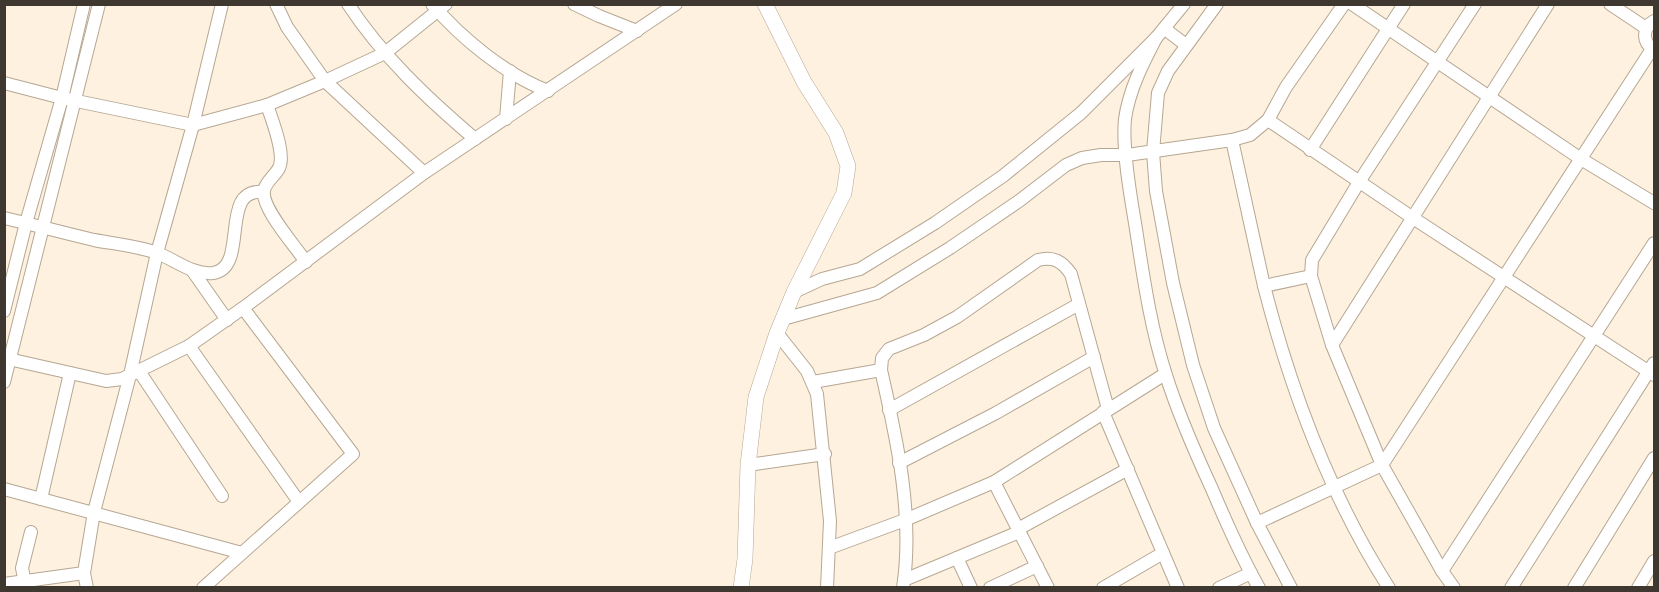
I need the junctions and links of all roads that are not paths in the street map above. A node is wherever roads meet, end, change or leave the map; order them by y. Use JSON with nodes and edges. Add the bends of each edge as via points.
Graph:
{"nodes":[{"id":1,"x":84,"y":4,"type":"edge"},
{"id":2,"x":99,"y":4,"type":"edge"},
{"id":3,"x":222,"y":4,"type":"edge"},
{"id":4,"x":276,"y":4,"type":"edge"},
{"id":5,"x":348,"y":4,"type":"edge"},
{"id":6,"x":574,"y":4,"type":"edge"},
{"id":7,"x":676,"y":4,"type":"edge"},
{"id":8,"x":765,"y":4,"type":"edge"},
{"id":9,"x":1184,"y":4,"type":"edge"},
{"id":10,"x":1217,"y":4,"type":"edge"},
{"id":11,"x":1344,"y":4,"type":"edge"},
{"id":12,"x":1352,"y":4,"type":"edge"},
{"id":13,"x":1404,"y":4,"type":"edge"},
{"id":14,"x":1475,"y":4,"type":"edge"},
{"id":15,"x":1548,"y":4,"type":"edge"},
{"id":16,"x":1611,"y":4,"type":"edge"},
{"id":17,"x":438,"y":7,"type":"edge"},
{"id":18,"x":1650,"y":24,"type":"edge"},
{"id":19,"x":1389,"y":29,"type":"junction"},
{"id":20,"x":637,"y":31,"type":"junction"},
{"id":21,"x":1161,"y":34,"type":"junction"},
{"id":22,"x":1186,"y":45,"type":"junction"},
{"id":23,"x":1653,"y":49,"type":"edge"},
{"id":24,"x":385,"y":53,"type":"junction"},
{"id":25,"x":1437,"y":61,"type":"junction"},
{"id":26,"x":510,"y":70,"type":"junction"},
{"id":27,"x":325,"y":81,"type":"junction"},
{"id":28,"x":4,"y":83,"type":"edge"},
{"id":29,"x":548,"y":91,"type":"junction"},
{"id":30,"x":1490,"y":96,"type":"junction"},
{"id":31,"x":62,"y":98,"type":"junction"},
{"id":32,"x":76,"y":101,"type":"junction"},
{"id":33,"x":267,"y":105,"type":"junction"},
{"id":34,"x":506,"y":119,"type":"junction"},
{"id":35,"x":1268,"y":120,"type":"junction"},
{"id":36,"x":193,"y":125,"type":"junction"},
{"id":37,"x":475,"y":139,"type":"junction"},
{"id":38,"x":1232,"y":140,"type":"junction"},
{"id":39,"x":1310,"y":150,"type":"junction"},
{"id":40,"x":1153,"y":152,"type":"junction"},
{"id":41,"x":1127,"y":155,"type":"junction"},
{"id":42,"x":1581,"y":159,"type":"junction"},
{"id":43,"x":424,"y":173,"type":"junction"},
{"id":44,"x":1359,"y":182,"type":"junction"},
{"id":45,"x":263,"y":192,"type":"junction"},
{"id":46,"x":1654,"y":203,"type":"edge"},
{"id":47,"x":4,"y":218,"type":"edge"},
{"id":48,"x":1413,"y":218,"type":"junction"},
{"id":49,"x":26,"y":223,"type":"junction"},
{"id":50,"x":43,"y":229,"type":"junction"},
{"id":51,"x":1654,"y":243,"type":"edge"},
{"id":52,"x":157,"y":253,"type":"junction"},
{"id":53,"x":306,"y":262,"type":"junction"},
{"id":54,"x":192,"y":270,"type":"junction"},
{"id":55,"x":1311,"y":276,"type":"junction"},
{"id":56,"x":1505,"y":276,"type":"junction"},
{"id":57,"x":1264,"y":286,"type":"junction"},
{"id":58,"x":794,"y":292,"type":"junction"},
{"id":59,"x":1079,"y":304,"type":"junction"},
{"id":60,"x":243,"y":309,"type":"junction"},
{"id":61,"x":4,"y":311,"type":"edge"},
{"id":62,"x":783,"y":319,"type":"junction"},
{"id":63,"x":227,"y":320,"type":"junction"},
{"id":64,"x":777,"y":333,"type":"junction"},
{"id":65,"x":1594,"y":337,"type":"junction"},
{"id":66,"x":1332,"y":345,"type":"junction"},
{"id":67,"x":189,"y":346,"type":"junction"},
{"id":68,"x":1094,"y":357,"type":"junction"},
{"id":69,"x":7,"y":359,"type":"edge"},
{"id":70,"x":881,"y":370,"type":"junction"},
{"id":71,"x":1653,"y":370,"type":"edge"},
{"id":72,"x":70,"y":372,"type":"junction"},
{"id":73,"x":134,"y":373,"type":"junction"},
{"id":74,"x":1165,"y":374,"type":"junction"},
{"id":75,"x":4,"y":382,"type":"edge"},
{"id":76,"x":813,"y":382,"type":"junction"},
{"id":77,"x":889,"y":410,"type":"junction"},
{"id":78,"x":1106,"y":410,"type":"junction"},
{"id":79,"x":825,"y":454,"type":"junction"},
{"id":80,"x":1654,"y":458,"type":"edge"},
{"id":81,"x":899,"y":463,"type":"junction"},
{"id":82,"x":748,"y":465,"type":"junction"},
{"id":83,"x":1382,"y":465,"type":"junction"},
{"id":84,"x":1128,"y":470,"type":"junction"},
{"id":85,"x":994,"y":482,"type":"junction"},
{"id":86,"x":1335,"y":488,"type":"junction"},
{"id":87,"x":4,"y":489,"type":"edge"},
{"id":88,"x":222,"y":496,"type":"dead end"},
{"id":89,"x":41,"y":499,"type":"junction"},
{"id":90,"x":299,"y":502,"type":"junction"},
{"id":91,"x":94,"y":512,"type":"junction"},
{"id":92,"x":905,"y":520,"type":"junction"},
{"id":93,"x":1257,"y":523,"type":"junction"},
{"id":94,"x":1019,"y":530,"type":"junction"},
{"id":95,"x":31,"y":532,"type":"dead end"},
{"id":96,"x":829,"y":548,"type":"junction"},
{"id":97,"x":242,"y":553,"type":"junction"},
{"id":98,"x":1163,"y":553,"type":"junction"},
{"id":99,"x":957,"y":558,"type":"junction"},
{"id":100,"x":1654,"y":561,"type":"edge"},
{"id":101,"x":1037,"y":566,"type":"junction"},
{"id":102,"x":1442,"y":571,"type":"junction"},
{"id":103,"x":84,"y":573,"type":"junction"},
{"id":104,"x":1251,"y":573,"type":"junction"},
{"id":105,"x":4,"y":584,"type":"edge"},
{"id":106,"x":904,"y":584,"type":"edge"},
{"id":107,"x":25,"y":585,"type":"edge"},
{"id":108,"x":87,"y":588,"type":"edge"},
{"id":109,"x":203,"y":588,"type":"edge"},
{"id":110,"x":741,"y":588,"type":"edge"},
{"id":111,"x":827,"y":588,"type":"edge"},
{"id":112,"x":971,"y":588,"type":"edge"},
{"id":113,"x":990,"y":588,"type":"edge"},
{"id":114,"x":1048,"y":588,"type":"edge"},
{"id":115,"x":1103,"y":588,"type":"edge"},
{"id":116,"x":1178,"y":588,"type":"edge"},
{"id":117,"x":1218,"y":588,"type":"edge"},
{"id":118,"x":1259,"y":588,"type":"edge"},
{"id":119,"x":1291,"y":588,"type":"edge"},
{"id":120,"x":1389,"y":588,"type":"edge"},
{"id":121,"x":1454,"y":588,"type":"edge"},
{"id":122,"x":1511,"y":588,"type":"edge"},
{"id":123,"x":1574,"y":588,"type":"edge"},
{"id":124,"x":1638,"y":588,"type":"edge"}],
"edges":[{"from":1,"to":31,"type":"street"},
{"from":2,"to":32,"type":"street"},
{"from":3,"to":36,"type":"street"},
{"from":4,"to":27,"type":"street","via":[[287,27]]},
{"from":5,"to":24,"type":"street"},
{"from":6,"to":20,"type":"street"},
{"from":7,"to":20,"type":"street"},
{"from":8,"to":58,"type":"street","via":[[804,82],[836,133],[848,166],[844,193]]},
{"from":9,"to":21,"type":"street"},
{"from":10,"to":22,"type":"street"},
{"from":11,"to":35,"type":"street","via":[[1286,87]]},
{"from":12,"to":19,"type":"street"},
{"from":13,"to":19,"type":"street"},
{"from":14,"to":25,"type":"street"},
{"from":15,"to":30,"type":"street"},
{"from":16,"to":18,"type":"street"},
{"from":17,"to":24,"type":"street"},
{"from":17,"to":26,"type":"street","via":[[451,27]]},
{"from":18,"to":23,"type":"street","via":[[1646,41]]},
{"from":19,"to":25,"type":"street"},
{"from":19,"to":39,"type":"street"},
{"from":20,"to":29,"type":"street"},
{"from":21,"to":22,"type":"street"},
{"from":21,"to":41,"type":"street","via":[[1133,87],[1125,118]]},
{"from":21,"to":58,"type":"street","via":[[1081,112],[1003,177],[860,269],[822,279]]},
{"from":22,"to":40,"type":"street","via":[[1158,93]]},
{"from":23,"to":42,"type":"street"},
{"from":24,"to":27,"type":"street"},
{"from":24,"to":37,"type":"street"},
{"from":25,"to":30,"type":"street"},
{"from":25,"to":44,"type":"street"},
{"from":26,"to":29,"type":"street"},
{"from":26,"to":34,"type":"street"},
{"from":27,"to":33,"type":"street"},
{"from":27,"to":43,"type":"street"},
{"from":28,"to":31,"type":"street"},
{"from":29,"to":34,"type":"street"},
{"from":30,"to":42,"type":"street"},
{"from":30,"to":48,"type":"street"},
{"from":31,"to":32,"type":"street"},
{"from":31,"to":49,"type":"street"},
{"from":32,"to":36,"type":"street"},
{"from":32,"to":50,"type":"street"},
{"from":33,"to":36,"type":"street"},
{"from":33,"to":45,"type":"street","via":[[282,160]]},
{"from":34,"to":37,"type":"street"},
{"from":35,"to":38,"type":"street","via":[[1250,135]]},
{"from":35,"to":39,"type":"street"},
{"from":36,"to":52,"type":"street"},
{"from":37,"to":43,"type":"street"},
{"from":38,"to":40,"type":"street"},
{"from":38,"to":57,"type":"street"},
{"from":39,"to":44,"type":"street"},
{"from":40,"to":41,"type":"street"},
{"from":40,"to":93,"type":"street","via":[[1173,283],[1193,365],[1214,428]]},
{"from":41,"to":62,"type":"street","via":[[1082,158],[1066,165],[950,248],[877,293]]},
{"from":41,"to":74,"type":"street","via":[[1146,293]]},
{"from":42,"to":46,"type":"street"},
{"from":42,"to":56,"type":"street"},
{"from":43,"to":53,"type":"street"},
{"from":44,"to":48,"type":"street"},
{"from":44,"to":55,"type":"street","via":[[1312,260]]},
{"from":45,"to":53,"type":"street","via":[[272,214]]},
{"from":45,"to":54,"type":"street","via":[[252,194],[240,204],[232,251],[220,271]]},
{"from":47,"to":49,"type":"street"},
{"from":48,"to":56,"type":"street"},
{"from":48,"to":66,"type":"street"},
{"from":49,"to":50,"type":"street"},
{"from":49,"to":61,"type":"street"},
{"from":50,"to":52,"type":"street"},
{"from":50,"to":69,"type":"street"},
{"from":51,"to":65,"type":"street"},
{"from":52,"to":54,"type":"street"},
{"from":52,"to":73,"type":"street"},
{"from":53,"to":60,"type":"street"},
{"from":54,"to":63,"type":"street"},
{"from":55,"to":57,"type":"street"},
{"from":55,"to":66,"type":"street"},
{"from":56,"to":65,"type":"street"},
{"from":56,"to":83,"type":"street"},
{"from":57,"to":86,"type":"street","via":[[1288,371]]},
{"from":58,"to":62,"type":"street"},
{"from":59,"to":68,"type":"street"},
{"from":59,"to":70,"type":"street","via":[[1066,267],[1051,258],[1038,260],[957,317],[889,349],[882,358]]},
{"from":59,"to":77,"type":"street"},
{"from":60,"to":63,"type":"street"},
{"from":60,"to":90,"type":"street","via":[[353,454]]},
{"from":62,"to":64,"type":"street"},
{"from":63,"to":67,"type":"street"},
{"from":64,"to":76,"type":"street"},
{"from":64,"to":82,"type":"street","via":[[756,397]]},
{"from":65,"to":71,"type":"street"},
{"from":65,"to":102,"type":"street"},
{"from":66,"to":83,"type":"street"},
{"from":67,"to":73,"type":"street"},
{"from":67,"to":90,"type":"street"},
{"from":68,"to":78,"type":"street"},
{"from":68,"to":81,"type":"street"},
{"from":69,"to":72,"type":"street"},
{"from":69,"to":75,"type":"street"},
{"from":70,"to":76,"type":"street"},
{"from":70,"to":77,"type":"street"},
{"from":71,"to":122,"type":"street"},
{"from":72,"to":73,"type":"street","via":[[106,381],[122,380]]},
{"from":72,"to":89,"type":"street"},
{"from":73,"to":88,"type":"street"},
{"from":73,"to":91,"type":"street"},
{"from":74,"to":78,"type":"street"},
{"from":74,"to":104,"type":"street","via":[[1190,440]]},
{"from":76,"to":79,"type":"street"},
{"from":77,"to":81,"type":"street"},
{"from":78,"to":84,"type":"street"},
{"from":78,"to":85,"type":"street"},
{"from":79,"to":82,"type":"street"},
{"from":79,"to":96,"type":"street"},
{"from":80,"to":123,"type":"street"},
{"from":81,"to":92,"type":"street"},
{"from":82,"to":110,"type":"street"},
{"from":83,"to":86,"type":"street"},
{"from":83,"to":102,"type":"street"},
{"from":84,"to":94,"type":"street"},
{"from":84,"to":98,"type":"street"},
{"from":85,"to":92,"type":"street"},
{"from":85,"to":94,"type":"street"},
{"from":86,"to":93,"type":"street"},
{"from":86,"to":120,"type":"street"},
{"from":87,"to":89,"type":"street"},
{"from":89,"to":91,"type":"street"},
{"from":90,"to":97,"type":"street"},
{"from":91,"to":97,"type":"street"},
{"from":91,"to":103,"type":"street"},
{"from":92,"to":96,"type":"street"},
{"from":92,"to":106,"type":"street"},
{"from":93,"to":119,"type":"street"},
{"from":94,"to":99,"type":"street"},
{"from":94,"to":101,"type":"street"},
{"from":95,"to":107,"type":"street","via":[[22,560]]},
{"from":96,"to":111,"type":"street"},
{"from":97,"to":109,"type":"street"},
{"from":98,"to":115,"type":"street"},
{"from":98,"to":116,"type":"street"},
{"from":99,"to":106,"type":"street"},
{"from":99,"to":112,"type":"street"},
{"from":100,"to":124,"type":"street"},
{"from":101,"to":113,"type":"street"},
{"from":101,"to":114,"type":"street"},
{"from":102,"to":121,"type":"street"},
{"from":103,"to":107,"type":"street"},
{"from":103,"to":108,"type":"street"},
{"from":104,"to":117,"type":"street"},
{"from":104,"to":118,"type":"street"},
{"from":105,"to":107,"type":"street"}]}
